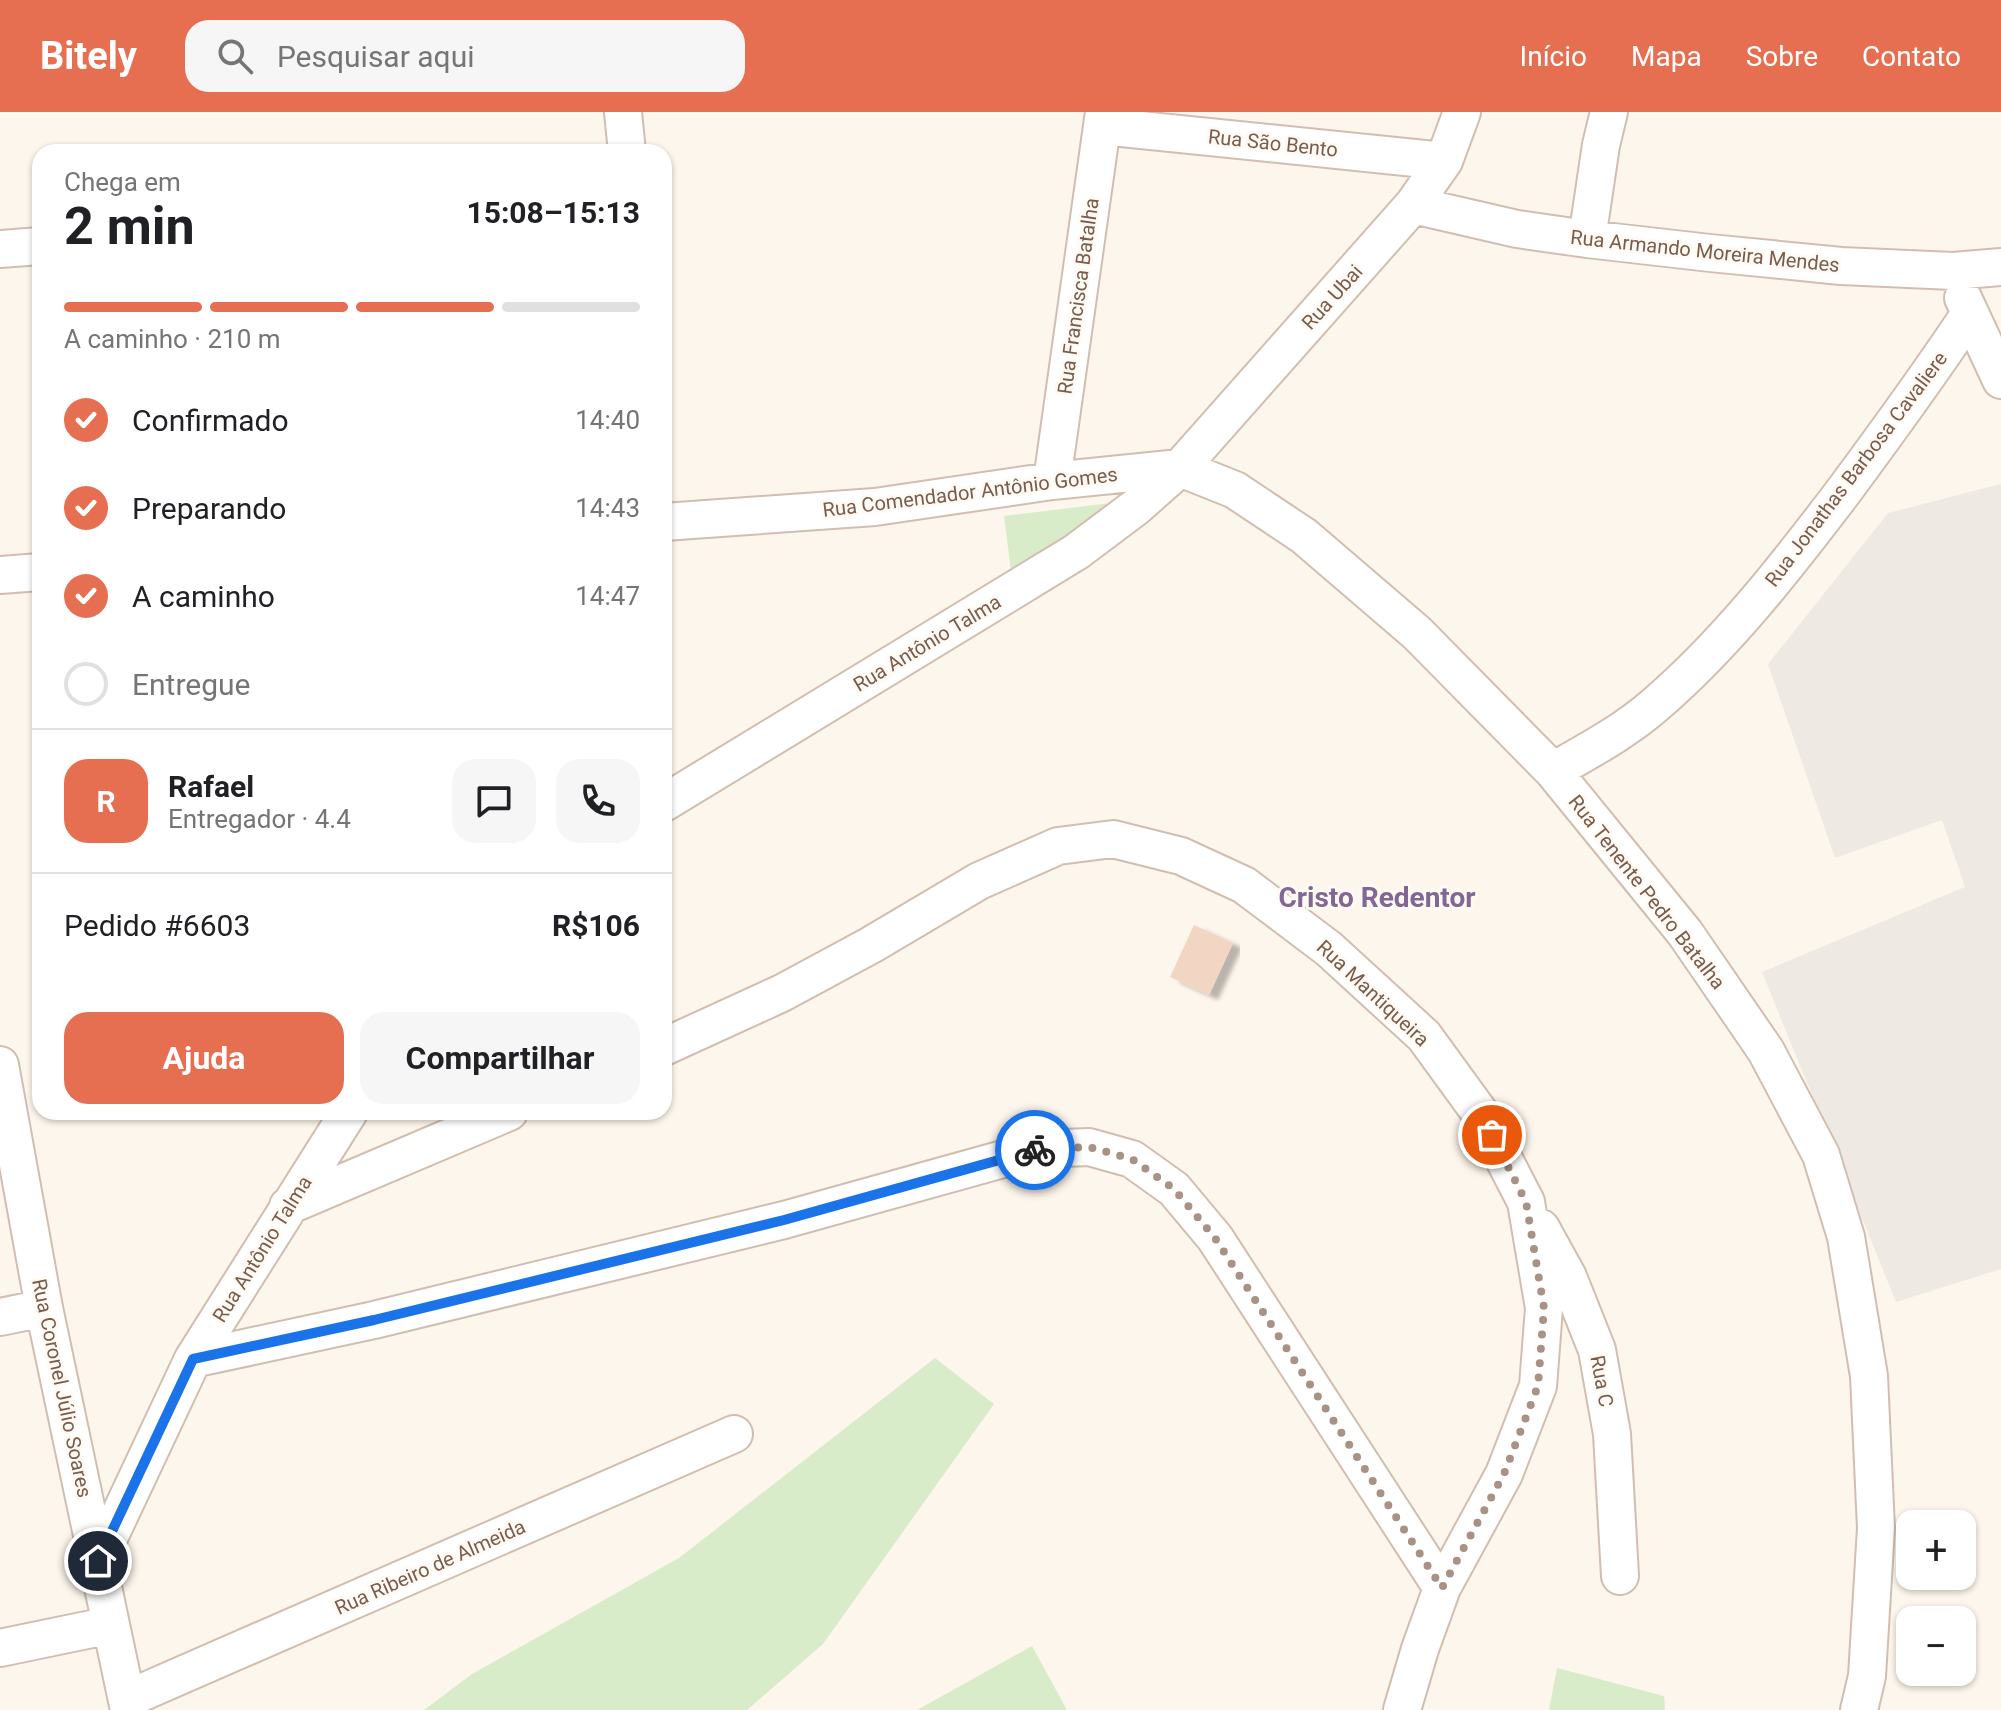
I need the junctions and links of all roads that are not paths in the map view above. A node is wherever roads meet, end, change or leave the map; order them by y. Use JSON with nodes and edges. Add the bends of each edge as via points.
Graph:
{"nodes":[{"id":1,"x":623,"y":112,"type":"edge"},
{"id":2,"x":1462,"y":112,"type":"edge"},
{"id":3,"x":1609,"y":112,"type":"edge"},
{"id":4,"x":1103,"y":119,"type":"edge"},
{"id":5,"x":626,"y":144,"type":"edge"},
{"id":6,"x":1444,"y":161,"type":"junction"},
{"id":7,"x":1413,"y":205,"type":"junction"},
{"id":8,"x":1587,"y":239,"type":"junction"},
{"id":9,"x":32,"y":247,"type":"edge"},
{"id":10,"x":0,"y":249,"type":"edge"},
{"id":11,"x":2001,"y":267,"type":"edge"},
{"id":12,"x":1953,"y":271,"type":"junction"},
{"id":13,"x":1969,"y":315,"type":"junction"},
{"id":14,"x":2001,"y":380,"type":"edge"},
{"id":15,"x":1180,"y":468,"type":"junction"},
{"id":16,"x":1052,"y":481,"type":"junction"},
{"id":17,"x":672,"y":521,"type":"edge"},
{"id":18,"x":32,"y":573,"type":"edge"},
{"id":19,"x":0,"y":575,"type":"edge"},
{"id":20,"x":1553,"y":771,"type":"junction"},
{"id":21,"x":672,"y":798,"type":"edge"},
{"id":22,"x":672,"y":1043,"type":"edge"},
{"id":23,"x":0,"y":1065,"type":"edge"},
{"id":24,"x":344,"y":1120,"type":"edge"},
{"id":25,"x":490,"y":1120,"type":"edge"},
{"id":26,"x":1526,"y":1202,"type":"junction"},
{"id":27,"x":288,"y":1206,"type":"junction"},
{"id":28,"x":44,"y":1308,"type":"junction"},
{"id":29,"x":0,"y":1317,"type":"edge"},
{"id":30,"x":193,"y":1359,"type":"junction"},
{"id":31,"x":734,"y":1434,"type":"dead end"},
{"id":32,"x":98,"y":1561,"type":"junction"},
{"id":33,"x":1620,"y":1576,"type":"dead end"},
{"id":34,"x":1442,"y":1588,"type":"junction"},
{"id":35,"x":111,"y":1625,"type":"junction"},
{"id":36,"x":0,"y":1648,"type":"edge"},
{"id":37,"x":128,"y":1704,"type":"edge"},
{"id":38,"x":1402,"y":1710,"type":"edge"},
{"id":39,"x":1859,"y":1710,"type":"edge"}],
"edges":[{"from":1,"to":5,"type":"street"},
{"from":2,"to":6,"type":"street","name":"Rua Ubai"},
{"from":3,"to":8,"type":"street"},
{"from":4,"to":6,"type":"street","name":"Rua São Bento"},
{"from":4,"to":16,"type":"street","name":"Rua Francisca Batalha"},
{"from":6,"to":7,"type":"street","name":"Rua Ubai"},
{"from":7,"to":8,"type":"street","name":"Rua Armando Moreira Mendes"},
{"from":7,"to":15,"type":"street","name":"Rua Ubai"},
{"from":8,"to":12,"type":"street","name":"Rua Armando Moreira Mendes","via":[[1841,266]]},
{"from":9,"to":10,"type":"street"},
{"from":11,"to":12,"type":"street","name":"Rua Armando Moreira Mendes"},
{"from":12,"to":13,"type":"street"},
{"from":13,"to":14,"type":"street"},
{"from":13,"to":20,"type":"street","name":"Rua Jonathas Barbosa Cavaliere","via":[[1795,555],[1706,657],[1605,742]]},
{"from":15,"to":16,"type":"street","name":"Rua Comendador Antônio Gomes"},
{"from":15,"to":20,"type":"street","name":"Rua Tenente Pedro Batalha","via":[[1235,490],[1304,536],[1417,633]]},
{"from":15,"to":21,"type":"street","name":"Rua Antônio Talma","via":[[1076,552]]},
{"from":16,"to":17,"type":"street","name":"Rua Comendador Antônio Gomes","via":[[875,507]]},
{"from":18,"to":19,"type":"street"},
{"from":20,"to":39,"type":"street","name":"Rua Tenente Pedro Batalha","via":[[1685,933],[1766,1051],[1821,1155],[1846,1237],[1869,1376],[1876,1528],[1867,1676]]},
{"from":22,"to":26,"type":"street","name":"Rua Mantiqueira","via":[[782,993],[979,881],[1058,846],[1113,839],[1181,856],[1244,885],[1329,949],[1424,1036],[1480,1113]]},
{"from":23,"to":28,"type":"street","name":"Rua Coronel Júlio Soares"},
{"from":24,"to":27,"type":"street","name":"Rua Antônio Talma"},
{"from":25,"to":27,"type":"street"},
{"from":26,"to":33,"type":"street","name":"Rua C","via":[[1568,1277],[1597,1350],[1612,1434]]},
{"from":26,"to":34,"type":"street","name":"Rua Mantiqueira","via":[[1544,1308],[1538,1386],[1504,1474]]},
{"from":27,"to":30,"type":"street","name":"Rua Antônio Talma"},
{"from":28,"to":29,"type":"street"},
{"from":28,"to":32,"type":"street","name":"Rua Coronel Júlio Soares"},
{"from":30,"to":32,"type":"street","name":"Rua Antônio Talma"},
{"from":30,"to":34,"type":"street","via":[[784,1220],[1039,1149],[1089,1147],[1132,1159],[1174,1189],[1215,1238]]},
{"from":31,"to":37,"type":"street","name":"Rua Ribeiro de Almeida"},
{"from":32,"to":35,"type":"street","name":"Rua Coronel Júlio Soares"},
{"from":34,"to":38,"type":"street","name":"Rua Mantiqueira"},
{"from":35,"to":36,"type":"street"},
{"from":35,"to":37,"type":"street","name":"Rua Coronel Júlio Soares"}]}
